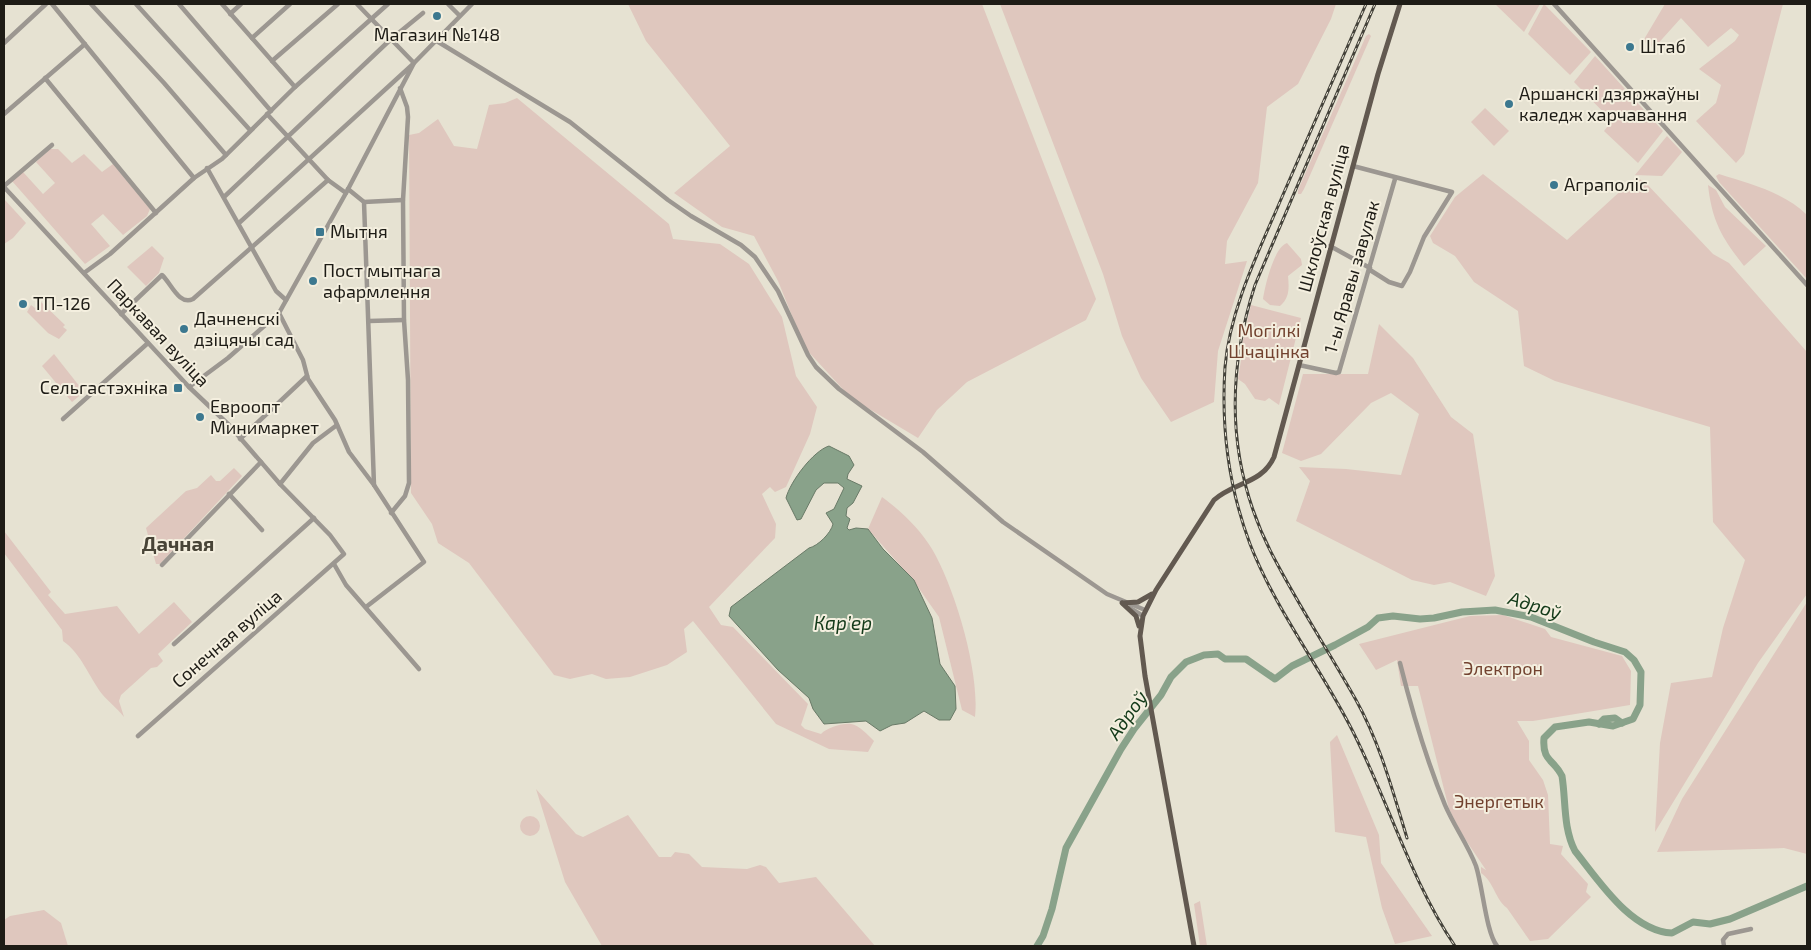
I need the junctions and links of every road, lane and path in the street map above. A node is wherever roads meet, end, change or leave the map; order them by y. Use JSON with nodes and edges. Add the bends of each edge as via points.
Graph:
{"nodes":[{"id":1,"x":46,"y":4,"type":"edge"},
{"id":2,"x":52,"y":4,"type":"edge"},
{"id":3,"x":91,"y":4,"type":"edge"},
{"id":4,"x":136,"y":4,"type":"edge"},
{"id":5,"x":179,"y":4,"type":"edge"},
{"id":6,"x":222,"y":4,"type":"edge"},
{"id":7,"x":241,"y":4,"type":"edge"},
{"id":8,"x":290,"y":4,"type":"edge"},
{"id":9,"x":338,"y":4,"type":"edge"},
{"id":10,"x":357,"y":4,"type":"edge"},
{"id":11,"x":388,"y":4,"type":"edge"},
{"id":12,"x":448,"y":4,"type":"edge"},
{"id":13,"x":472,"y":4,"type":"edge"},
{"id":14,"x":1400,"y":4,"type":"edge"},
{"id":15,"x":1554,"y":4,"type":"edge"},
{"id":16,"x":423,"y":13,"type":"dead end"},
{"id":17,"x":230,"y":14,"type":"junction"},
{"id":18,"x":459,"y":15,"type":"junction"},
{"id":19,"x":371,"y":19,"type":"junction"},
{"id":20,"x":252,"y":38,"type":"junction"},
{"id":21,"x":390,"y":40,"type":"junction"},
{"id":22,"x":435,"y":40,"type":"junction"},
{"id":23,"x":4,"y":43,"type":"edge"},
{"id":24,"x":85,"y":44,"type":"junction"},
{"id":25,"x":272,"y":61,"type":"junction"},
{"id":26,"x":414,"y":63,"type":"junction"},
{"id":27,"x":45,"y":78,"type":"junction"},
{"id":28,"x":295,"y":87,"type":"junction"},
{"id":29,"x":400,"y":88,"type":"junction"},
{"id":30,"x":269,"y":113,"type":"junction"},
{"id":31,"x":4,"y":114,"type":"edge"},
{"id":32,"x":250,"y":130,"type":"junction"},
{"id":33,"x":288,"y":137,"type":"junction"},
{"id":34,"x":52,"y":145,"type":"dead end"},
{"id":35,"x":226,"y":155,"type":"junction"},
{"id":36,"x":308,"y":159,"type":"junction"},
{"id":37,"x":1353,"y":166,"type":"junction"},
{"id":38,"x":207,"y":168,"type":"junction"},
{"id":39,"x":194,"y":178,"type":"junction"},
{"id":40,"x":1395,"y":179,"type":"junction"},
{"id":41,"x":328,"y":180,"type":"junction"},
{"id":42,"x":4,"y":186,"type":"edge"},
{"id":43,"x":347,"y":191,"type":"junction"},
{"id":44,"x":224,"y":197,"type":"junction"},
{"id":45,"x":403,"y":200,"type":"junction"},
{"id":46,"x":364,"y":202,"type":"junction"},
{"id":47,"x":156,"y":213,"type":"junction"},
{"id":48,"x":239,"y":223,"type":"junction"},
{"id":49,"x":1330,"y":246,"type":"junction"},
{"id":50,"x":252,"y":248,"type":"junction"},
{"id":51,"x":1370,"y":269,"type":"junction"},
{"id":52,"x":84,"y":273,"type":"junction"},
{"id":53,"x":1807,"y":285,"type":"edge"},
{"id":54,"x":286,"y":300,"type":"junction"},
{"id":55,"x":279,"y":312,"type":"junction"},
{"id":56,"x":121,"y":314,"type":"junction"},
{"id":57,"x":404,"y":320,"type":"junction"},
{"id":58,"x":369,"y":321,"type":"junction"},
{"id":59,"x":148,"y":343,"type":"junction"},
{"id":60,"x":1299,"y":365,"type":"junction"},
{"id":61,"x":307,"y":376,"type":"junction"},
{"id":62,"x":188,"y":388,"type":"junction"},
{"id":63,"x":63,"y":418,"type":"dead end"},
{"id":64,"x":337,"y":426,"type":"junction"},
{"id":65,"x":240,"y":439,"type":"junction"},
{"id":66,"x":261,"y":462,"type":"junction"},
{"id":67,"x":374,"y":476,"type":"junction"},
{"id":68,"x":367,"y":478,"type":"junction"},
{"id":69,"x":280,"y":484,"type":"junction"},
{"id":70,"x":374,"y":485,"type":"junction"},
{"id":71,"x":229,"y":494,"type":"junction"},
{"id":72,"x":391,"y":513,"type":"junction"},
{"id":73,"x":314,"y":518,"type":"junction"},
{"id":74,"x":262,"y":530,"type":"dead end"},
{"id":75,"x":334,"y":564,"type":"junction"},
{"id":76,"x":162,"y":565,"type":"dead end"},
{"id":77,"x":1156,"y":590,"type":"junction"},
{"id":78,"x":1124,"y":605,"type":"junction"},
{"id":79,"x":366,"y":607,"type":"junction"},
{"id":80,"x":1144,"y":613,"type":"junction"},
{"id":81,"x":1140,"y":636,"type":"junction"},
{"id":82,"x":174,"y":644,"type":"dead end"},
{"id":83,"x":1400,"y":663,"type":"dead end"},
{"id":84,"x":419,"y":669,"type":"dead end"},
{"id":85,"x":138,"y":736,"type":"dead end"},
{"id":86,"x":1751,"y":929,"type":"dead end"},
{"id":87,"x":1194,"y":946,"type":"edge"},
{"id":88,"x":1497,"y":946,"type":"edge"},
{"id":89,"x":1724,"y":946,"type":"edge"}],
"edges":[{"from":1,"to":23,"type":"street"},
{"from":2,"to":24,"type":"street"},
{"from":3,"to":35,"type":"street"},
{"from":4,"to":32,"type":"street"},
{"from":5,"to":30,"type":"street"},
{"from":6,"to":17,"type":"street"},
{"from":7,"to":17,"type":"street"},
{"from":8,"to":20,"type":"street"},
{"from":9,"to":25,"type":"street"},
{"from":10,"to":19,"type":"street"},
{"from":11,"to":19,"type":"street"},
{"from":12,"to":18,"type":"street"},
{"from":13,"to":18,"type":"street"},
{"from":14,"to":37,"type":"main road","name":"Шклоўская вуліца"},
{"from":15,"to":53,"type":"street"},
{"from":16,"to":21,"type":"street"},
{"from":17,"to":20,"type":"street"},
{"from":18,"to":22,"type":"street"},
{"from":19,"to":21,"type":"street"},
{"from":19,"to":28,"type":"street"},
{"from":20,"to":25,"type":"street"},
{"from":21,"to":26,"type":"street"},
{"from":21,"to":33,"type":"street"},
{"from":22,"to":26,"type":"street"},
{"from":22,"to":78,"type":"street","via":[[570,122],[668,200],[755,256],[774,283],[808,355],[834,385],[923,452],[1003,522]]},
{"from":24,"to":27,"type":"street"},
{"from":24,"to":39,"type":"street"},
{"from":25,"to":28,"type":"street"},
{"from":26,"to":29,"type":"street"},
{"from":26,"to":36,"type":"street"},
{"from":27,"to":31,"type":"street"},
{"from":27,"to":47,"type":"street"},
{"from":28,"to":30,"type":"street"},
{"from":29,"to":43,"type":"street"},
{"from":29,"to":45,"type":"street","via":[[408,117]]},
{"from":30,"to":32,"type":"street"},
{"from":30,"to":33,"type":"street"},
{"from":32,"to":35,"type":"street"},
{"from":33,"to":36,"type":"street"},
{"from":33,"to":44,"type":"street"},
{"from":34,"to":42,"type":"street"},
{"from":35,"to":38,"type":"street"},
{"from":36,"to":41,"type":"street"},
{"from":36,"to":48,"type":"street"},
{"from":37,"to":40,"type":"street"},
{"from":37,"to":49,"type":"main road","name":"Шклоўская вуліца"},
{"from":38,"to":39,"type":"street"},
{"from":38,"to":44,"type":"street"},
{"from":39,"to":47,"type":"street"},
{"from":40,"to":51,"type":"street","name":"1-ы Яравы завулак"},
{"from":40,"to":51,"type":"street","via":[[1452,192],[1424,237],[1402,286],[1389,282]]},
{"from":41,"to":43,"type":"street"},
{"from":41,"to":50,"type":"street"},
{"from":42,"to":52,"type":"street","name":"Паркавая вуліца"},
{"from":43,"to":46,"type":"street"},
{"from":43,"to":54,"type":"street"},
{"from":44,"to":48,"type":"street"},
{"from":45,"to":46,"type":"street"},
{"from":45,"to":57,"type":"street"},
{"from":46,"to":58,"type":"street"},
{"from":47,"to":52,"type":"street"},
{"from":48,"to":50,"type":"street"},
{"from":49,"to":51,"type":"street"},
{"from":49,"to":60,"type":"main road","name":"Шклоўская вуліца"},
{"from":50,"to":54,"type":"street","via":[[276,290]]},
{"from":50,"to":56,"type":"street","via":[[191,301],[182,299],[162,274]]},
{"from":51,"to":60,"type":"street","name":"1-ы Яравы завулак","via":[[1339,372]]},
{"from":52,"to":56,"type":"street","name":"Паркавая вуліца"},
{"from":54,"to":55,"type":"street"},
{"from":55,"to":61,"type":"street","via":[[303,360]]},
{"from":55,"to":62,"type":"street","via":[[228,358]]},
{"from":56,"to":59,"type":"street","name":"Паркавая вуліца"},
{"from":57,"to":58,"type":"street"},
{"from":57,"to":72,"type":"street","via":[[409,483],[405,496]]},
{"from":58,"to":67,"type":"street"},
{"from":59,"to":62,"type":"street","name":"Паркавая вуліца"},
{"from":59,"to":63,"type":"street"},
{"from":60,"to":77,"type":"main road","name":"Шклоўская вуліца","via":[[1271,463],[1259,477],[1227,490],[1210,506]]},
{"from":61,"to":64,"type":"street"},
{"from":61,"to":65,"type":"street"},
{"from":62,"to":65,"type":"street","name":"Паркавая вуліца"},
{"from":64,"to":68,"type":"street","via":[[349,452]]},
{"from":64,"to":69,"type":"street","via":[[313,443]]},
{"from":65,"to":66,"type":"street","name":"Паркавая вуліца"},
{"from":66,"to":69,"type":"street","name":"Паркавая вуліца"},
{"from":66,"to":71,"type":"street"},
{"from":67,"to":68,"type":"street"},
{"from":67,"to":70,"type":"street"},
{"from":68,"to":70,"type":"street"},
{"from":69,"to":73,"type":"street","name":"Паркавая вуліца"},
{"from":70,"to":72,"type":"street"},
{"from":71,"to":74,"type":"street"},
{"from":71,"to":76,"type":"street"},
{"from":72,"to":79,"type":"street","via":[[424,562]]},
{"from":73,"to":75,"type":"street","name":"Паркавая вуліца","via":[[343,550],[344,554]]},
{"from":73,"to":82,"type":"street"},
{"from":75,"to":79,"type":"street","via":[[346,585]]},
{"from":75,"to":85,"type":"street","name":"Сонечная вуліца"},
{"from":77,"to":78,"type":"main road","via":[[1138,602]]},
{"from":77,"to":80,"type":"main road","name":"Шклоўская вуліца"},
{"from":78,"to":80,"type":"street"},
{"from":78,"to":81,"type":"main road","via":[[1137,618]]},
{"from":79,"to":84,"type":"street"},
{"from":80,"to":81,"type":"main road"},
{"from":81,"to":87,"type":"main road"},
{"from":83,"to":88,"type":"street","via":[[1412,713],[1438,786],[1475,864],[1491,939]]},
{"from":86,"to":89,"type":"street","via":[[1728,934],[1723,940]]}]}
